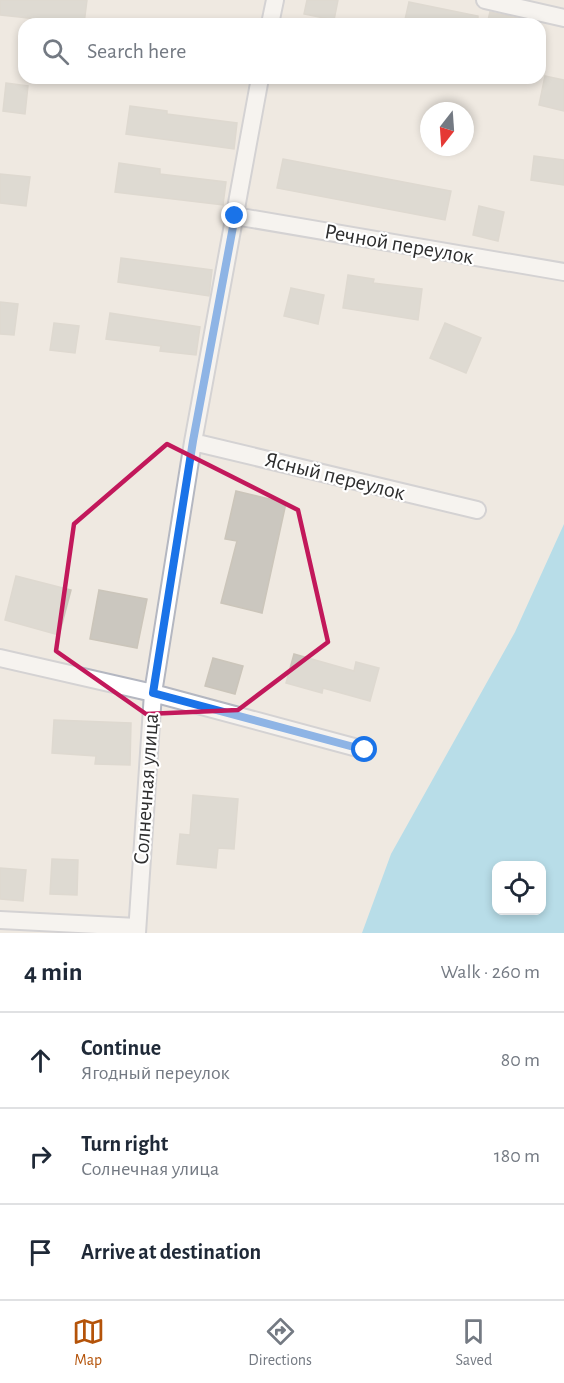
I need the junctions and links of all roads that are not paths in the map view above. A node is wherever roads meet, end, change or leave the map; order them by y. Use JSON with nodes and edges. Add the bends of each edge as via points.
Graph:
{"nodes":[{"id":1,"x":275,"y":0,"type":"edge"},
{"id":2,"x":485,"y":0,"type":"edge"},
{"id":3,"x":271,"y":18,"type":"edge"},
{"id":4,"x":564,"y":18,"type":"edge"},
{"id":5,"x":259,"y":84,"type":"edge"},
{"id":6,"x":235,"y":216,"type":"junction"},
{"id":7,"x":564,"y":272,"type":"edge"},
{"id":8,"x":193,"y":441,"type":"junction"},
{"id":9,"x":477,"y":510,"type":"dead end"},
{"id":10,"x":0,"y":658,"type":"edge"},
{"id":11,"x":153,"y":693,"type":"junction"},
{"id":12,"x":365,"y":750,"type":"dead end"},
{"id":13,"x":0,"y":920,"type":"edge"},
{"id":14,"x":137,"y":930,"type":"edge"}],
"edges":[{"from":1,"to":3,"type":"street"},
{"from":2,"to":4,"type":"street"},
{"from":5,"to":6,"type":"street","name":"Солнечная улица"},
{"from":6,"to":7,"type":"street","name":"Речной переулок"},
{"from":6,"to":8,"type":"street","name":"Солнечная улица"},
{"from":8,"to":9,"type":"street","name":"Ясный переулок"},
{"from":8,"to":11,"type":"street","name":"Солнечная улица"},
{"from":10,"to":11,"type":"street"},
{"from":11,"to":12,"type":"street"},
{"from":11,"to":14,"type":"street","name":"Солнечная улица"},
{"from":13,"to":14,"type":"street"}]}
